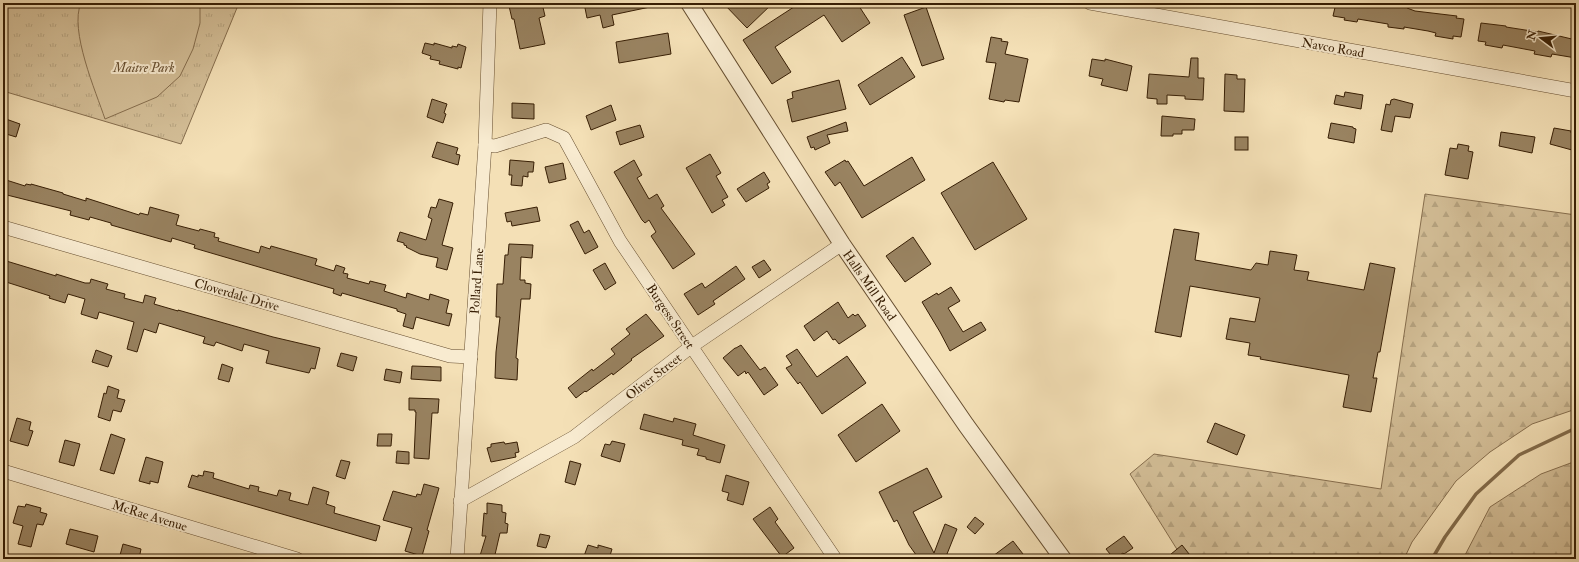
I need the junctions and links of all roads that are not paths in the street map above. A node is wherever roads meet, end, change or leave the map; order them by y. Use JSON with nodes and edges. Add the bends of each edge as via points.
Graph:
{"nodes":[{"id":1,"x":490,"y":3,"type":"edge"},
{"id":2,"x":689,"y":3,"type":"edge"},
{"id":3,"x":1090,"y":3,"type":"edge"},
{"id":4,"x":1111,"y":5,"type":"edge"},
{"id":5,"x":1576,"y":91,"type":"edge"},
{"id":6,"x":485,"y":145,"type":"junction"},
{"id":7,"x":3,"y":227,"type":"edge"},
{"id":8,"x":842,"y":244,"type":"junction"},
{"id":9,"x":692,"y":346,"type":"junction"},
{"id":10,"x":471,"y":357,"type":"junction"},
{"id":11,"x":3,"y":471,"type":"edge"},
{"id":12,"x":460,"y":501,"type":"junction"},
{"id":13,"x":283,"y":557,"type":"edge"},
{"id":14,"x":834,"y":557,"type":"dead end"},
{"id":15,"x":1061,"y":558,"type":"edge"},
{"id":16,"x":297,"y":559,"type":"edge"},
{"id":17,"x":457,"y":559,"type":"edge"}],
"edges":[{"from":1,"to":6,"type":"street","name":"Pollard Lane"},
{"from":2,"to":8,"type":"street","name":"Halls Mill Road"},
{"from":3,"to":4,"type":"street","name":"Navco Road"},
{"from":4,"to":5,"type":"street","name":"Navco Road"},
{"from":6,"to":9,"type":"street","name":"Burgess Street","via":[[495,146],[546,130],[564,138],[620,241]]},
{"from":6,"to":10,"type":"street","name":"Pollard Lane"},
{"from":7,"to":10,"type":"street","name":"Cloverdale Drive","via":[[450,356]]},
{"from":8,"to":9,"type":"street","name":"Oliver Street"},
{"from":8,"to":15,"type":"street","name":"Halls Mill Road"},
{"from":9,"to":12,"type":"street","name":"Oliver Street","via":[[574,437]]},
{"from":9,"to":14,"type":"street","name":"Burgess Street"},
{"from":10,"to":12,"type":"street","name":"Pollard Lane"},
{"from":11,"to":13,"type":"street","name":"McRae Avenue"},
{"from":12,"to":17,"type":"street","name":"Pollard Lane"},
{"from":13,"to":16,"type":"street","name":"McRae Avenue"}]}
